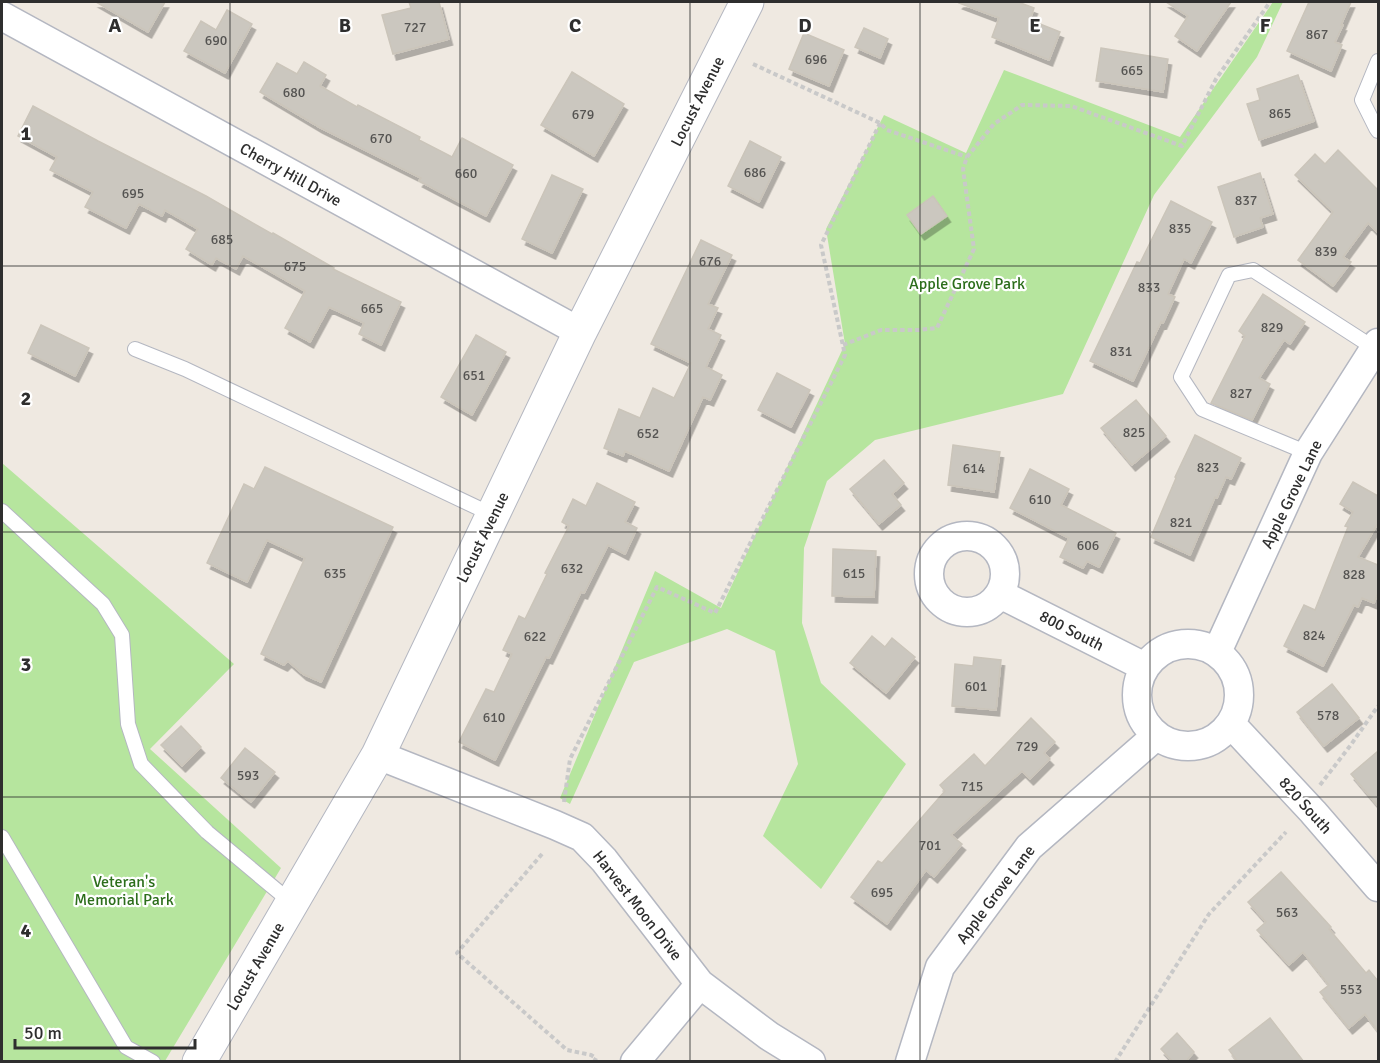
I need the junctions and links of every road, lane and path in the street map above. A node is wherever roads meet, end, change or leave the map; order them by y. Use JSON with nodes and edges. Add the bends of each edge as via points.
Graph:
{"nodes":[{"id":1,"x":747,"y":2,"type":"edge"},
{"id":2,"x":1270,"y":2,"type":"edge"},
{"id":3,"x":2,"y":16,"type":"edge"},
{"id":4,"x":1378,"y":61,"type":"edge"},
{"id":5,"x":753,"y":64,"type":"dead end"},
{"id":6,"x":880,"y":123,"type":"junction"},
{"id":7,"x":1378,"y":131,"type":"edge"},
{"id":8,"x":967,"y":157,"type":"junction"},
{"id":9,"x":580,"y":332,"type":"junction"},
{"id":10,"x":843,"y":345,"type":"junction"},
{"id":11,"x":1376,"y":346,"type":"edge"},
{"id":12,"x":135,"y":349,"type":"dead end"},
{"id":13,"x":1308,"y":453,"type":"junction"},
{"id":14,"x":2,"y":511,"type":"edge"},
{"id":15,"x":493,"y":515,"type":"junction"},
{"id":16,"x":1000,"y":594,"type":"dead end"},
{"id":17,"x":1217,"y":652,"type":"junction"},
{"id":18,"x":1145,"y":667,"type":"junction"},
{"id":19,"x":1378,"y":706,"type":"edge"},
{"id":20,"x":1231,"y":724,"type":"junction"},
{"id":21,"x":1156,"y":736,"type":"junction"},
{"id":22,"x":378,"y":755,"type":"junction"},
{"id":23,"x":1317,"y":788,"type":"dead end"},
{"id":24,"x":563,"y":806,"type":"dead end"},
{"id":25,"x":1286,"y":832,"type":"dead end"},
{"id":26,"x":2,"y":837,"type":"edge"},
{"id":27,"x":542,"y":854,"type":"dead end"},
{"id":28,"x":1378,"y":887,"type":"edge"},
{"id":29,"x":292,"y":903,"type":"junction"},
{"id":30,"x":700,"y":984,"type":"junction"},
{"id":31,"x":153,"y":1062,"type":"edge"},
{"id":32,"x":199,"y":1062,"type":"edge"},
{"id":33,"x":594,"y":1062,"type":"edge"},
{"id":34,"x":635,"y":1062,"type":"edge"},
{"id":35,"x":811,"y":1062,"type":"edge"},
{"id":36,"x":909,"y":1062,"type":"edge"},
{"id":37,"x":1115,"y":1062,"type":"edge"}],
"edges":[{"from":1,"to":9,"type":"street","name":"Locust Avenue"},
{"from":2,"to":8,"type":"path","via":[[1216,79],[1182,146],[1071,106],[1022,105],[994,124]]},
{"from":3,"to":9,"type":"street","name":"Cherry Hill Drive"},
{"from":4,"to":7,"type":"lane","via":[[1362,100]]},
{"from":5,"to":6,"type":"path"},
{"from":6,"to":8,"type":"path","via":[[887,130]]},
{"from":6,"to":10,"type":"path","via":[[821,244]]},
{"from":8,"to":10,"type":"path","via":[[963,169],[974,249],[937,328],[881,330]]},
{"from":9,"to":15,"type":"street","name":"Locust Avenue"},
{"from":10,"to":24,"type":"path","via":[[845,355],[715,613],[657,587],[570,759]]},
{"from":11,"to":13,"type":"street","name":"Apple Grove Lane"},
{"from":11,"to":13,"type":"lane","via":[[1252,270],[1229,274],[1181,377],[1202,409]]},
{"from":12,"to":15,"type":"lane"},
{"from":13,"to":17,"type":"street","name":"Apple Grove Lane"},
{"from":14,"to":29,"type":"lane","via":[[103,604],[122,635],[128,724],[141,764],[207,832]]},
{"from":15,"to":22,"type":"street","name":"Locust Avenue"},
{"from":16,"to":18,"type":"street","name":"800 South"},
{"from":17,"to":18,"type":"street","via":[[1200,644],[1175,645],[1159,652]]},
{"from":17,"to":20,"type":"street","via":[[1234,671],[1240,688],[1239,708]]},
{"from":18,"to":21,"type":"street","via":[[1138,684],[1137,705]]},
{"from":19,"to":23,"type":"path"},
{"from":20,"to":21,"type":"street","via":[[1216,739],[1199,746],[1172,744]]},
{"from":20,"to":28,"type":"street","name":"820 South"},
{"from":21,"to":36,"type":"street","name":"Apple Grove Lane","via":[[1029,847],[940,967]]},
{"from":22,"to":29,"type":"street","name":"Locust Avenue"},
{"from":22,"to":30,"type":"street","name":"Harvest Moon Drive","via":[[582,837]]},
{"from":25,"to":37,"type":"path","via":[[1209,914]]},
{"from":26,"to":31,"type":"lane","via":[[126,1047]]},
{"from":27,"to":33,"type":"path","via":[[457,953],[567,1050],[591,1055],[596,1058]]},
{"from":29,"to":32,"type":"street","name":"Locust Avenue"},
{"from":30,"to":34,"type":"street"},
{"from":30,"to":35,"type":"street","name":"Harvest Moon Drive"}]}
